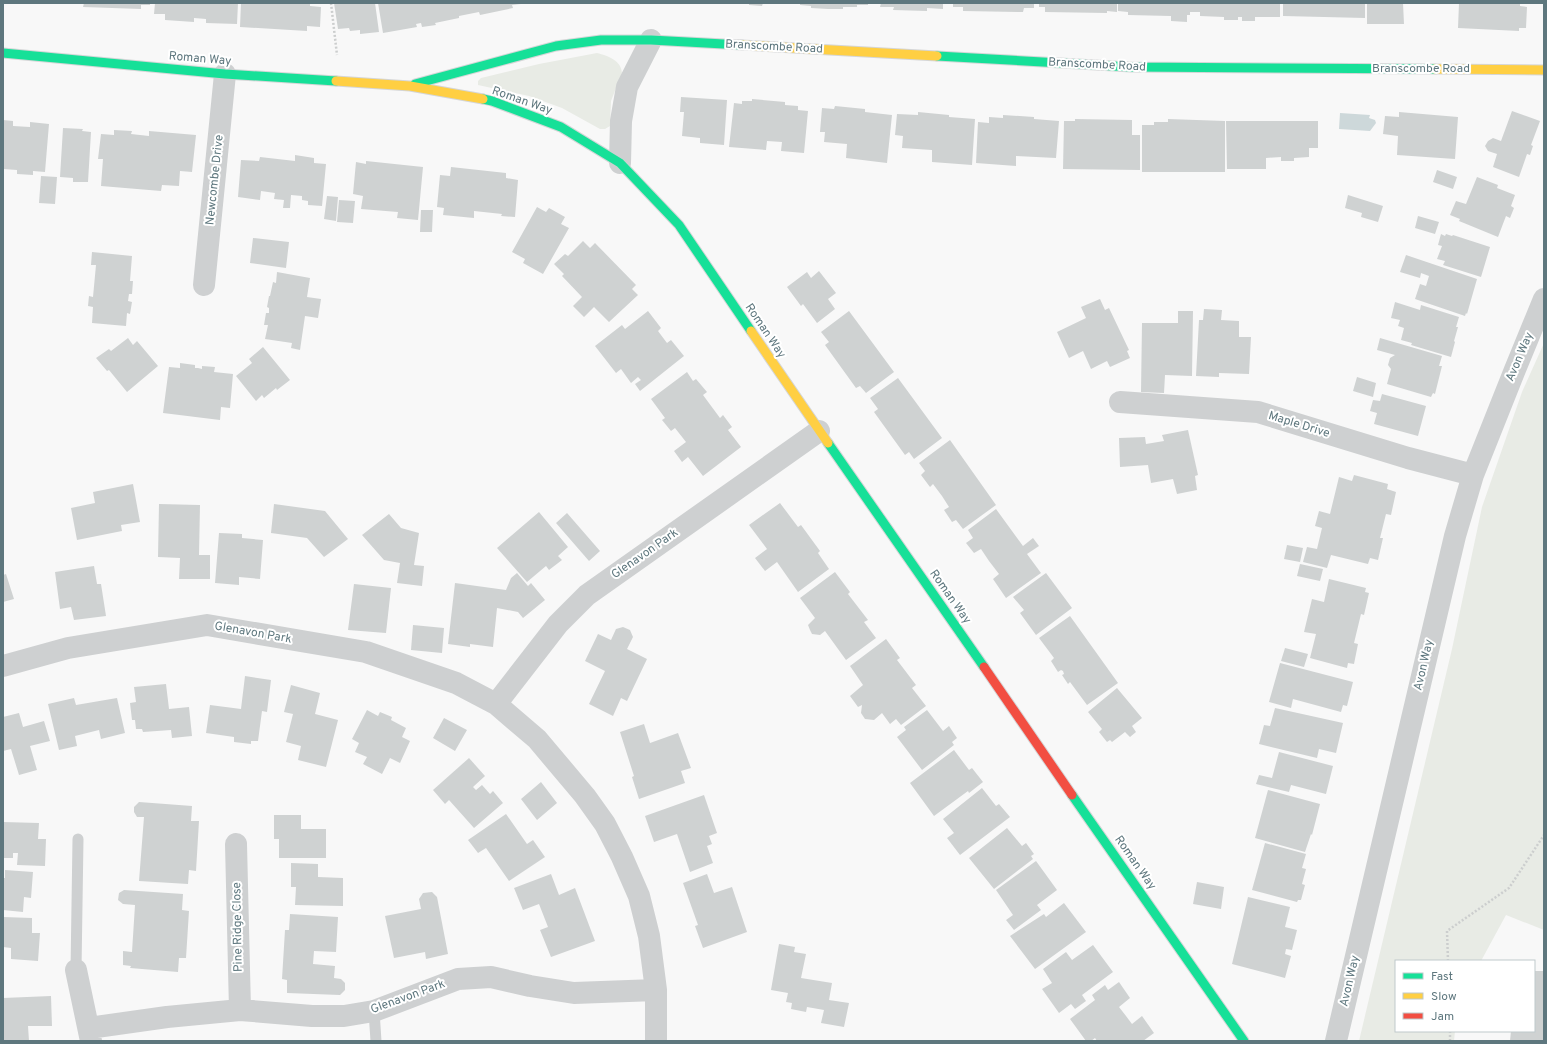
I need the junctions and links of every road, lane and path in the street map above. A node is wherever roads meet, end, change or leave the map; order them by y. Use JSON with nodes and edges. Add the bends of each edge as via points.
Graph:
{"nodes":[{"id":1,"x":331,"y":3,"type":"edge"},
{"id":2,"x":651,"y":40,"type":"junction"},
{"id":3,"x":3,"y":53,"type":"edge"},
{"id":4,"x":1544,"y":70,"type":"edge"},
{"id":5,"x":225,"y":74,"type":"junction"},
{"id":6,"x":340,"y":81,"type":"junction"},
{"id":7,"x":410,"y":86,"type":"junction"},
{"id":8,"x":620,"y":163,"type":"junction"},
{"id":9,"x":204,"y":285,"type":"dead end"},
{"id":10,"x":1544,"y":299,"type":"edge"},
{"id":11,"x":1120,"y":402,"type":"dead end"},
{"id":12,"x":819,"y":432,"type":"junction"},
{"id":13,"x":1473,"y":475,"type":"junction"},
{"id":14,"x":3,"y":666,"type":"edge"},
{"id":15,"x":496,"y":704,"type":"junction"},
{"id":16,"x":1544,"y":835,"type":"edge"},
{"id":17,"x":78,"y":839,"type":"dead end"},
{"id":18,"x":236,"y":844,"type":"dead end"},
{"id":19,"x":1448,"y":960,"type":"edge"},
{"id":20,"x":76,"y":970,"type":"joint"},
{"id":21,"x":656,"y":990,"type":"junction"},
{"id":22,"x":240,"y":1010,"type":"junction"},
{"id":23,"x":374,"y":1011,"type":"junction"},
{"id":24,"x":90,"y":1035,"type":"edge"},
{"id":25,"x":376,"y":1041,"type":"edge"},
{"id":26,"x":656,"y":1041,"type":"edge"},
{"id":27,"x":1244,"y":1041,"type":"edge"},
{"id":28,"x":1336,"y":1041,"type":"edge"}],
"edges":[{"from":1,"to":6,"type":"path"},
{"from":2,"to":4,"type":"street","name":"Branscombe Road","via":[[1130,67]]},
{"from":2,"to":7,"type":"street","name":"Branscombe Road","via":[[601,40],[556,46]]},
{"from":2,"to":8,"type":"street","via":[[627,87],[621,121]]},
{"from":3,"to":5,"type":"street","name":"Roman Way"},
{"from":5,"to":6,"type":"street","name":"Roman Way"},
{"from":5,"to":9,"type":"street","name":"Newcombe Drive"},
{"from":6,"to":7,"type":"street","name":"Roman Way"},
{"from":7,"to":8,"type":"street","name":"Roman Way","via":[[492,101],[561,127]]},
{"from":8,"to":12,"type":"street","name":"Roman Way","via":[[679,225]]},
{"from":10,"to":13,"type":"street","name":"Avon Way"},
{"from":11,"to":13,"type":"street","name":"Maple Drive","via":[[1258,412]]},
{"from":12,"to":15,"type":"street","name":"Glenavon Park","via":[[587,595],[558,624]]},
{"from":12,"to":27,"type":"street","name":"Roman Way"},
{"from":13,"to":28,"type":"street","name":"Avon Way","via":[[1455,536]]},
{"from":14,"to":15,"type":"street","name":"Glenavon Park","via":[[68,648],[207,625],[366,652],[456,683]]},
{"from":15,"to":21,"type":"street","name":"Glenavon Park","via":[[537,739],[605,824],[639,896],[649,936]]},
{"from":16,"to":19,"type":"path","via":[[1509,888],[1447,930]]},
{"from":17,"to":20,"type":"lane"},
{"from":18,"to":22,"type":"street","name":"Pine Ridge Close"},
{"from":20,"to":24,"type":"street","name":"Glenavon Park"},
{"from":21,"to":23,"type":"street","name":"Glenavon Park","via":[[574,993],[491,977],[458,979]]},
{"from":21,"to":26,"type":"street","name":"Glenavon Park"},
{"from":22,"to":23,"type":"street","name":"Glenavon Park","via":[[312,1016],[344,1016]]},
{"from":22,"to":24,"type":"street","name":"Glenavon Park","via":[[167,1017]]},
{"from":23,"to":25,"type":"lane"}]}
